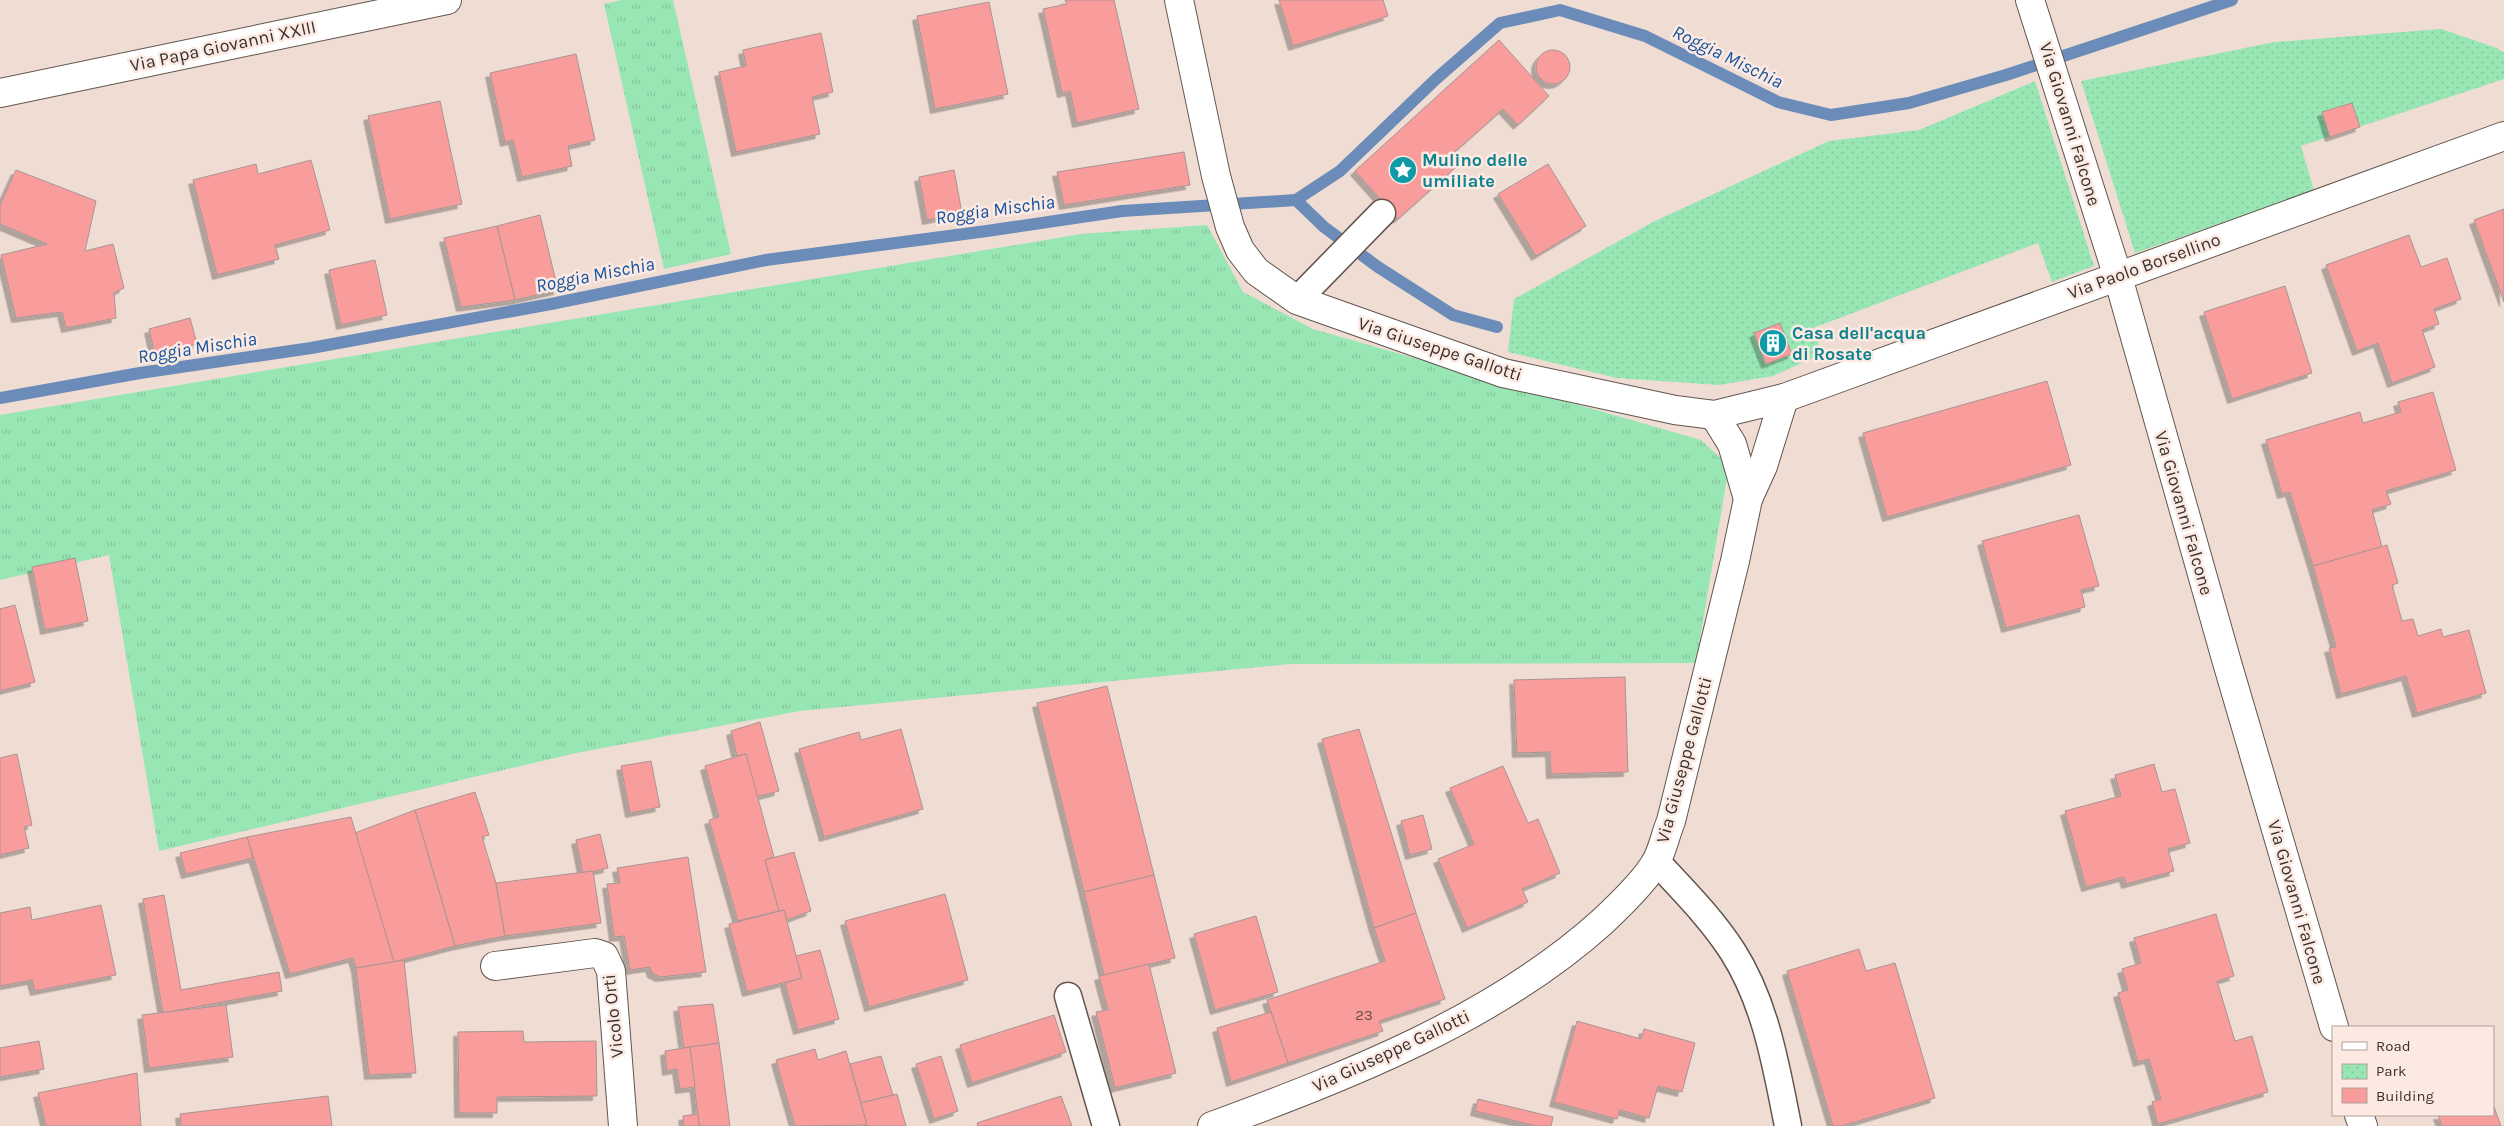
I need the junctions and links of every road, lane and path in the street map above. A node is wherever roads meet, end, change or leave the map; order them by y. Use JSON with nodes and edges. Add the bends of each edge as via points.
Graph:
{"nodes":[{"id":1,"x":446,"y":0,"type":"edge"},
{"id":2,"x":1180,"y":0,"type":"edge"},
{"id":3,"x":2030,"y":0,"type":"edge"},
{"id":4,"x":0,"y":93,"type":"edge"},
{"id":5,"x":2504,"y":136,"type":"edge"},
{"id":6,"x":1382,"y":213,"type":"dead end"},
{"id":7,"x":2118,"y":277,"type":"junction"},
{"id":8,"x":1297,"y":300,"type":"junction"},
{"id":9,"x":1784,"y":398,"type":"junction"},
{"id":10,"x":1714,"y":415,"type":"junction"},
{"id":11,"x":1748,"y":499,"type":"junction"},
{"id":12,"x":1656,"y":861,"type":"junction"},
{"id":13,"x":496,"y":966,"type":"dead end"},
{"id":14,"x":1068,"y":996,"type":"dead end"},
{"id":15,"x":2334,"y":1026,"type":"edge"},
{"id":16,"x":623,"y":1126,"type":"edge"},
{"id":17,"x":1106,"y":1126,"type":"edge"},
{"id":18,"x":1212,"y":1126,"type":"edge"},
{"id":19,"x":1788,"y":1126,"type":"edge"}],
"edges":[{"from":1,"to":4,"type":"street","name":"Via Papa Giovanni XXIII"},
{"from":2,"to":8,"type":"street","name":"Via Giuseppe Gallotti","via":[[1216,176],[1230,227],[1240,250],[1256,271]]},
{"from":3,"to":7,"type":"street","name":"Via Giovanni Falcone"},
{"from":5,"to":7,"type":"street","name":"Via Paolo Borsellino"},
{"from":6,"to":8,"type":"lane"},
{"from":7,"to":9,"type":"street","name":"Via Paolo Borsellino"},
{"from":7,"to":15,"type":"street","name":"Via Giovanni Falcone"},
{"from":8,"to":10,"type":"street","name":"Via Giuseppe Gallotti","via":[[1503,373],[1675,410]]},
{"from":9,"to":10,"type":"street","name":"Via Giuseppe Gallotti"},
{"from":9,"to":11,"type":"street","name":"Via Giuseppe Gallotti","via":[[1763,466]]},
{"from":10,"to":11,"type":"street","name":"Via Giuseppe Gallotti","via":[[1732,444]]},
{"from":11,"to":12,"type":"street","name":"Via Giuseppe Gallotti","via":[[1671,821]]},
{"from":12,"to":18,"type":"street","name":"Via Giuseppe Gallotti","via":[[1620,905],[1573,948],[1488,1005],[1332,1082]]},
{"from":12,"to":19,"type":"lane","via":[[1710,919],[1737,961],[1760,1007],[1775,1058]]},
{"from":13,"to":16,"type":"street","name":"Vicolo Orti","via":[[595,953],[604,956],[611,971]]},
{"from":14,"to":17,"type":"lane"}]}
